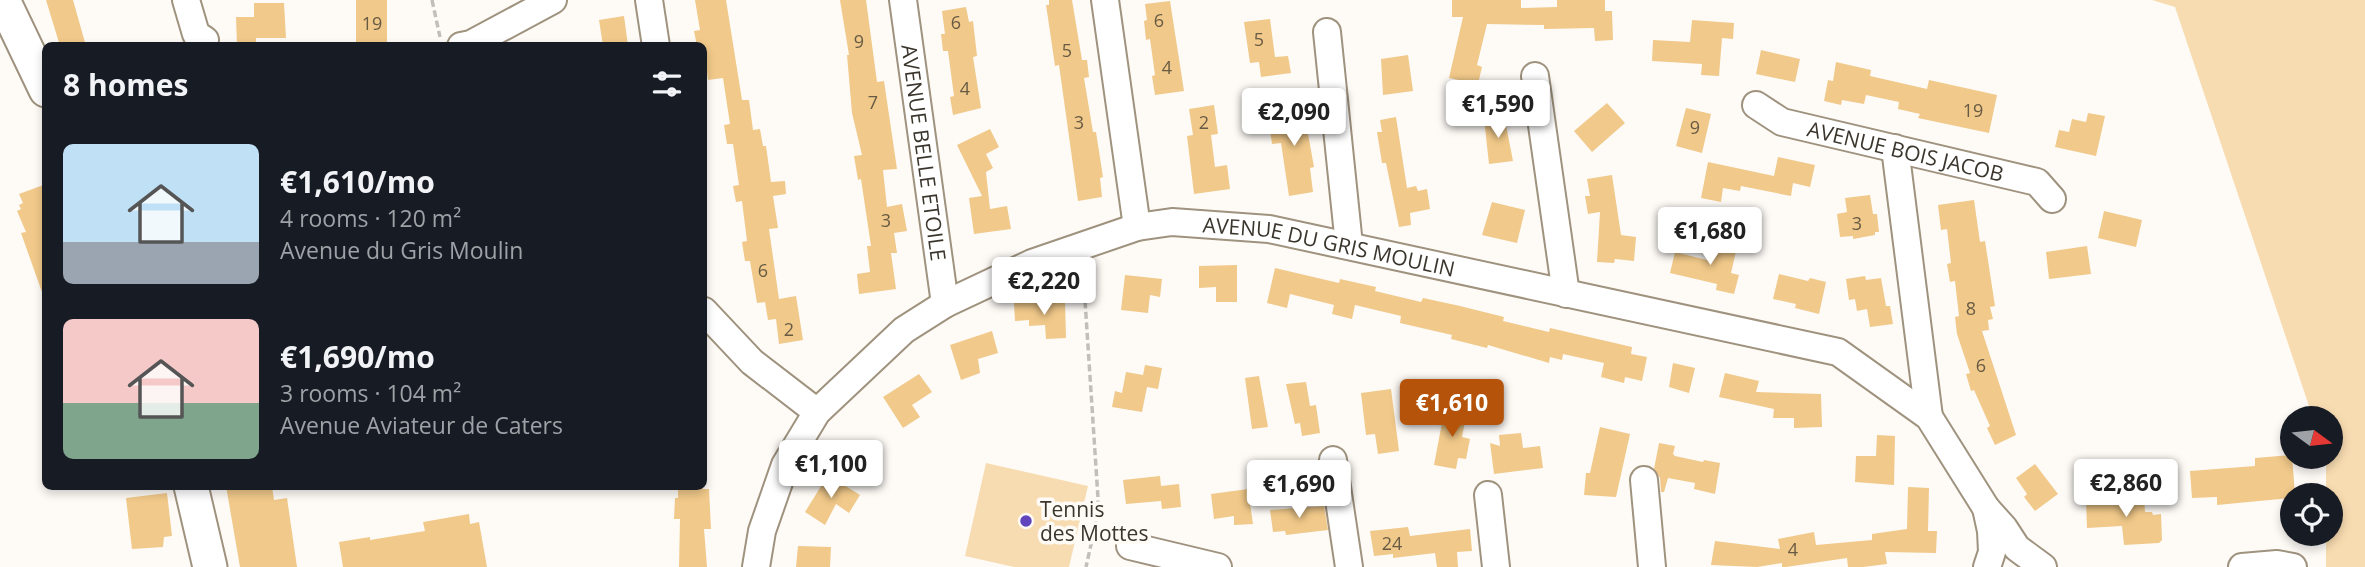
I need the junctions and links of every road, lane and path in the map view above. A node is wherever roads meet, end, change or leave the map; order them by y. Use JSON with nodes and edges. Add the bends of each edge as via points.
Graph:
{"nodes":[{"id":1,"x":186,"y":0,"type":"edge"},
{"id":2,"x":432,"y":0,"type":"edge"},
{"id":3,"x":554,"y":0,"type":"edge"},
{"id":4,"x":649,"y":0,"type":"edge"},
{"id":5,"x":903,"y":0,"type":"edge"},
{"id":6,"x":1105,"y":0,"type":"edge"},
{"id":7,"x":11,"y":2,"type":"edge"},
{"id":8,"x":1327,"y":32,"type":"dead end"},
{"id":9,"x":205,"y":40,"type":"dead end"},
{"id":10,"x":441,"y":42,"type":"edge"},
{"id":11,"x":475,"y":42,"type":"edge"},
{"id":12,"x":655,"y":42,"type":"edge"},
{"id":13,"x":1535,"y":76,"type":"dead end"},
{"id":14,"x":42,"y":80,"type":"edge"},
{"id":15,"x":1756,"y":105,"type":"dead end"},
{"id":16,"x":1895,"y":148,"type":"junction"},
{"id":17,"x":2052,"y":199,"type":"dead end"},
{"id":18,"x":1137,"y":227,"type":"junction"},
{"id":19,"x":1082,"y":244,"type":"junction"},
{"id":20,"x":1349,"y":245,"type":"junction"},
{"id":21,"x":1566,"y":294,"type":"junction"},
{"id":22,"x":945,"y":304,"type":"junction"},
{"id":23,"x":707,"y":314,"type":"edge"},
{"id":24,"x":817,"y":412,"type":"junction"},
{"id":25,"x":1929,"y":417,"type":"junction"},
{"id":26,"x":1333,"y":460,"type":"dead end"},
{"id":27,"x":1644,"y":480,"type":"dead end"},
{"id":28,"x":192,"y":490,"type":"edge"},
{"id":29,"x":1488,"y":495,"type":"dead end"},
{"id":30,"x":1130,"y":546,"type":"dead end"},
{"id":31,"x":2007,"y":561,"type":"edge"},
{"id":32,"x":210,"y":567,"type":"edge"},
{"id":33,"x":756,"y":567,"type":"edge"},
{"id":34,"x":1086,"y":567,"type":"edge"},
{"id":35,"x":1218,"y":567,"type":"edge"},
{"id":36,"x":1349,"y":567,"type":"edge"},
{"id":37,"x":1496,"y":567,"type":"edge"},
{"id":38,"x":1652,"y":567,"type":"edge"},
{"id":39,"x":2242,"y":567,"type":"edge"},
{"id":40,"x":2293,"y":567,"type":"edge"}],
"edges":[{"from":1,"to":9,"type":"street","via":[[196,34]]},
{"from":2,"to":10,"type":"path"},
{"from":3,"to":11,"type":"street"},
{"from":4,"to":12,"type":"street"},
{"from":5,"to":22,"type":"street","name":"AVENUE BELLE ETOILE"},
{"from":6,"to":18,"type":"street"},
{"from":7,"to":14,"type":"main road"},
{"from":8,"to":20,"type":"street"},
{"from":13,"to":21,"type":"street"},
{"from":15,"to":16,"type":"street","name":"AVENUE BOIS JACOB","via":[[1782,121]]},
{"from":16,"to":17,"type":"street","name":"AVENUE BOIS JACOB","via":[[2037,182]]},
{"from":16,"to":25,"type":"street"},
{"from":18,"to":19,"type":"street","name":"AVENUE DU GRIS MOULIN"},
{"from":18,"to":20,"type":"street","name":"AVENUE DU GRIS MOULIN","via":[[1172,222],[1269,229]]},
{"from":19,"to":22,"type":"street","name":"AVENUE DU GRIS MOULIN"},
{"from":19,"to":34,"type":"path","via":[[1098,498]]},
{"from":20,"to":21,"type":"street","name":"AVENUE DU GRIS MOULIN"},
{"from":21,"to":25,"type":"street","name":"AVENUE DU GRIS MOULIN","via":[[1838,352]]},
{"from":22,"to":24,"type":"street","name":"AVENUE DU GRIS MOULIN","via":[[904,330]]},
{"from":23,"to":24,"type":"street","via":[[752,362]]},
{"from":24,"to":33,"type":"street","name":"AVENUE DU GRIS MOULIN","via":[[785,465],[762,531]]},
{"from":25,"to":31,"type":"street","name":"AVENUE DU GRIS MOULIN","via":[[1986,508],[2004,528]]},
{"from":26,"to":36,"type":"street"},
{"from":27,"to":38,"type":"street"},
{"from":28,"to":32,"type":"main road"},
{"from":29,"to":37,"type":"street"},
{"from":30,"to":35,"type":"street"},
{"from":39,"to":40,"type":"street"}]}
